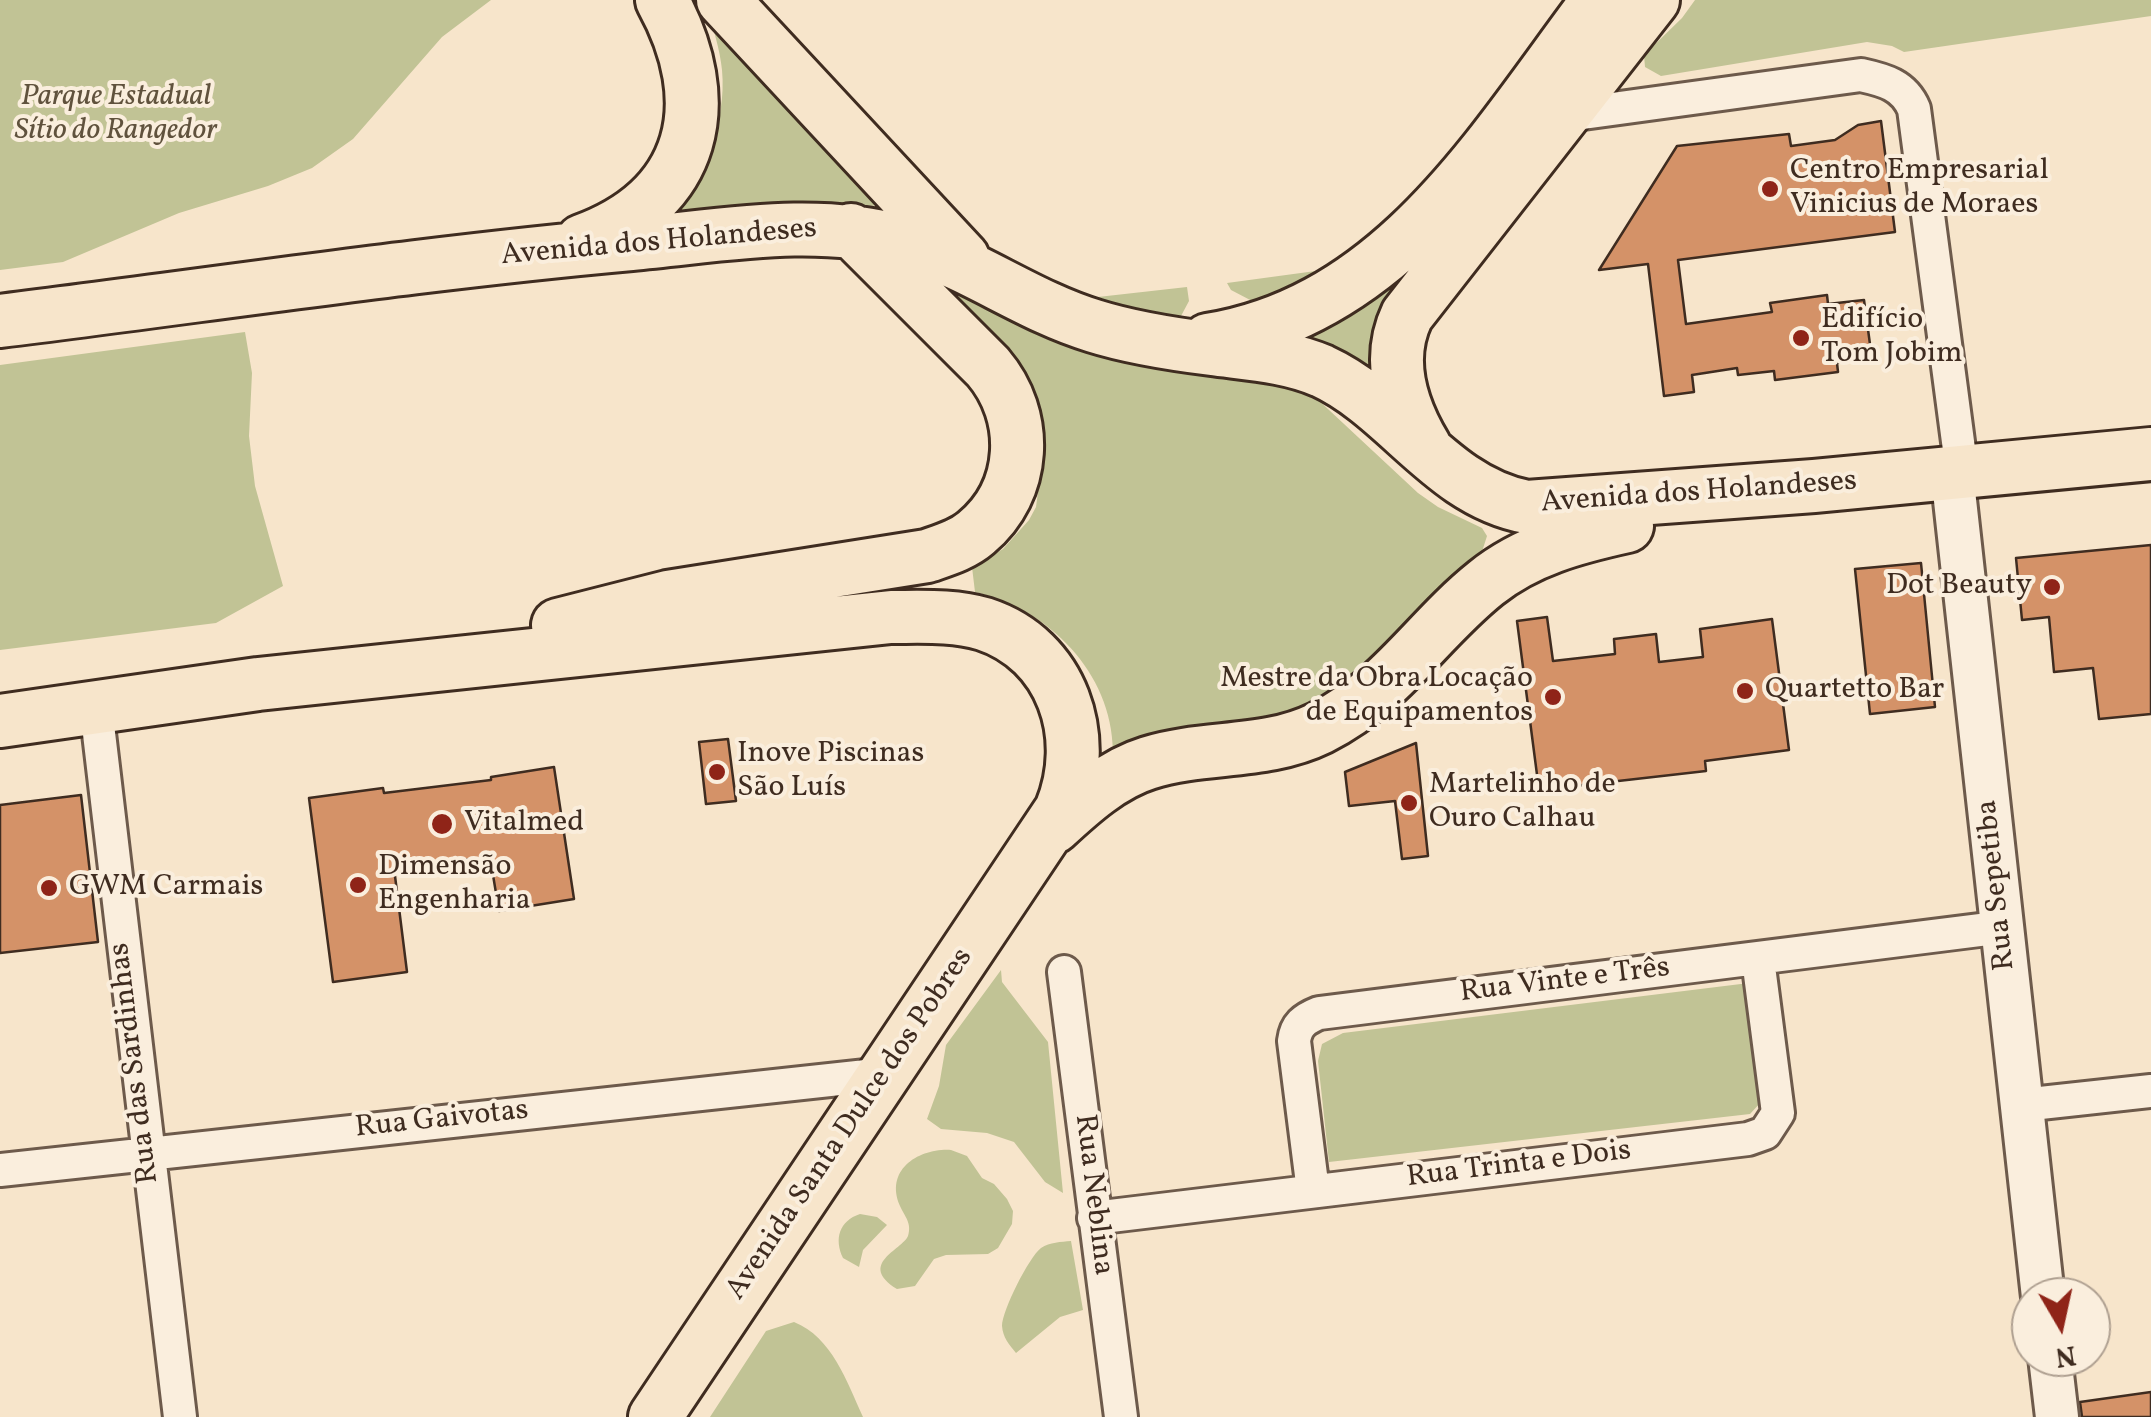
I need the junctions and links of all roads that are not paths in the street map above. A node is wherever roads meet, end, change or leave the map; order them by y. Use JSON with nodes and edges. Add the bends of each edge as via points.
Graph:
{"nodes":[{"id":1,"x":662,"y":0,"type":"edge"},
{"id":2,"x":723,"y":0,"type":"edge"},
{"id":3,"x":1598,"y":0,"type":"edge"},
{"id":4,"x":1653,"y":0,"type":"edge"},
{"id":5,"x":1562,"y":116,"type":"junction"},
{"id":6,"x":851,"y":230,"type":"junction"},
{"id":7,"x":543,"y":252,"type":"junction"},
{"id":8,"x":1000,"y":286,"type":"junction"},
{"id":9,"x":0,"y":322,"type":"edge"},
{"id":10,"x":1167,"y":343,"type":"junction"},
{"id":11,"x":1428,"y":453,"type":"junction"},
{"id":12,"x":2151,"y":454,"type":"edge"},
{"id":13,"x":1957,"y":472,"type":"junction"},
{"id":14,"x":1814,"y":486,"type":"junction"},
{"id":15,"x":392,"y":669,"type":"junction"},
{"id":16,"x":258,"y":684,"type":"junction"},
{"id":17,"x":0,"y":693,"type":"edge"},
{"id":18,"x":96,"y":708,"type":"junction"},
{"id":19,"x":0,"y":721,"type":"edge"},
{"id":20,"x":1047,"y":834,"type":"junction"},
{"id":21,"x":2003,"y":927,"type":"junction"},
{"id":22,"x":1758,"y":959,"type":"junction"},
{"id":23,"x":1064,"y":972,"type":"dead end"},
{"id":24,"x":884,"y":1074,"type":"junction"},
{"id":25,"x":2151,"y":1091,"type":"edge"},
{"id":26,"x":2022,"y":1105,"type":"junction"},
{"id":27,"x":146,"y":1152,"type":"junction"},
{"id":28,"x":0,"y":1170,"type":"edge"},
{"id":29,"x":1313,"y":1191,"type":"junction"},
{"id":30,"x":1094,"y":1218,"type":"junction"},
{"id":31,"x":2042,"y":1277,"type":"edge"},
{"id":32,"x":2052,"y":1377,"type":"edge"},
{"id":33,"x":180,"y":1417,"type":"edge"},
{"id":34,"x":655,"y":1417,"type":"edge"},
{"id":35,"x":1121,"y":1417,"type":"edge"},
{"id":36,"x":2057,"y":1417,"type":"edge"}],
"edges":[{"from":1,"to":7,"type":"main road","via":[[693,92],[684,150],[669,178],[635,214],[600,234]]},
{"from":2,"to":8,"type":"main road","via":[[949,246]]},
{"from":3,"to":10,"type":"main road","via":[[1438,207],[1378,265],[1274,322]]},
{"from":4,"to":5,"type":"main road"},
{"from":5,"to":11,"type":"main road","via":[[1400,330],[1402,395]]},
{"from":5,"to":13,"type":"street","via":[[1861,76],[1902,91],[1914,109]]},
{"from":6,"to":7,"type":"main road","name":"Avenida dos Holandeses"},
{"from":6,"to":8,"type":"main road","name":"Avenida dos Holandeses","via":[[922,248]]},
{"from":6,"to":15,"type":"main road","via":[[1006,392],[1018,434],[1016,468],[1002,503],[978,532],[910,560],[668,597]]},
{"from":7,"to":9,"type":"main road","name":"Avenida dos Holandeses"},
{"from":8,"to":10,"type":"main road","name":"Avenida dos Holandeses","via":[[1071,319]]},
{"from":10,"to":11,"type":"main road","name":"Avenida dos Holandeses","via":[[1306,365],[1348,387]]},
{"from":11,"to":14,"type":"main road","name":"Avenida dos Holandeses","via":[[1481,492],[1528,507]]},
{"from":12,"to":13,"type":"main road","name":"Avenida dos Holandeses"},
{"from":13,"to":14,"type":"main road","name":"Avenida dos Holandeses"},
{"from":13,"to":21,"type":"street","name":"Rua Sepetiba"},
{"from":14,"to":20,"type":"main road","via":[[1580,536],[1537,552],[1485,584],[1394,676],[1336,719],[1278,744],[1148,763],[1098,790]]},
{"from":15,"to":16,"type":"main road"},
{"from":15,"to":20,"type":"main road","via":[[891,617],[980,623],[1035,655],[1067,705],[1072,772]]},
{"from":16,"to":17,"type":"main road"},
{"from":16,"to":18,"type":"main road"},
{"from":18,"to":19,"type":"main road"},
{"from":18,"to":27,"type":"street","name":"Rua das Sardinhas"},
{"from":20,"to":24,"type":"main road","name":"Avenida Santa Dulce dos Pobres"},
{"from":21,"to":22,"type":"street","name":"Rua Vinte e Três"},
{"from":21,"to":26,"type":"street","name":"Rua Sepetiba"},
{"from":22,"to":29,"type":"street","name":"Rua Vinte e Três","via":[[1308,1017],[1294,1041]]},
{"from":22,"to":29,"type":"street","name":"Rua Trinta e Dois","via":[[1778,1113],[1765,1132]]},
{"from":23,"to":30,"type":"street","name":"Rua Neblina"},
{"from":24,"to":27,"type":"street","name":"Rua Gaivotas"},
{"from":24,"to":34,"type":"main road","name":"Avenida Santa Dulce dos Pobres"},
{"from":25,"to":26,"type":"street"},
{"from":26,"to":31,"type":"street","name":"Rua Sepetiba"},
{"from":27,"to":28,"type":"street","name":"Rua Gaivotas"},
{"from":27,"to":33,"type":"street","name":"Rua das Sardinhas"},
{"from":29,"to":30,"type":"street","name":"Rua Trinta e Dois"},
{"from":30,"to":35,"type":"street","name":"Rua Neblina"},
{"from":32,"to":36,"type":"street"}]}
